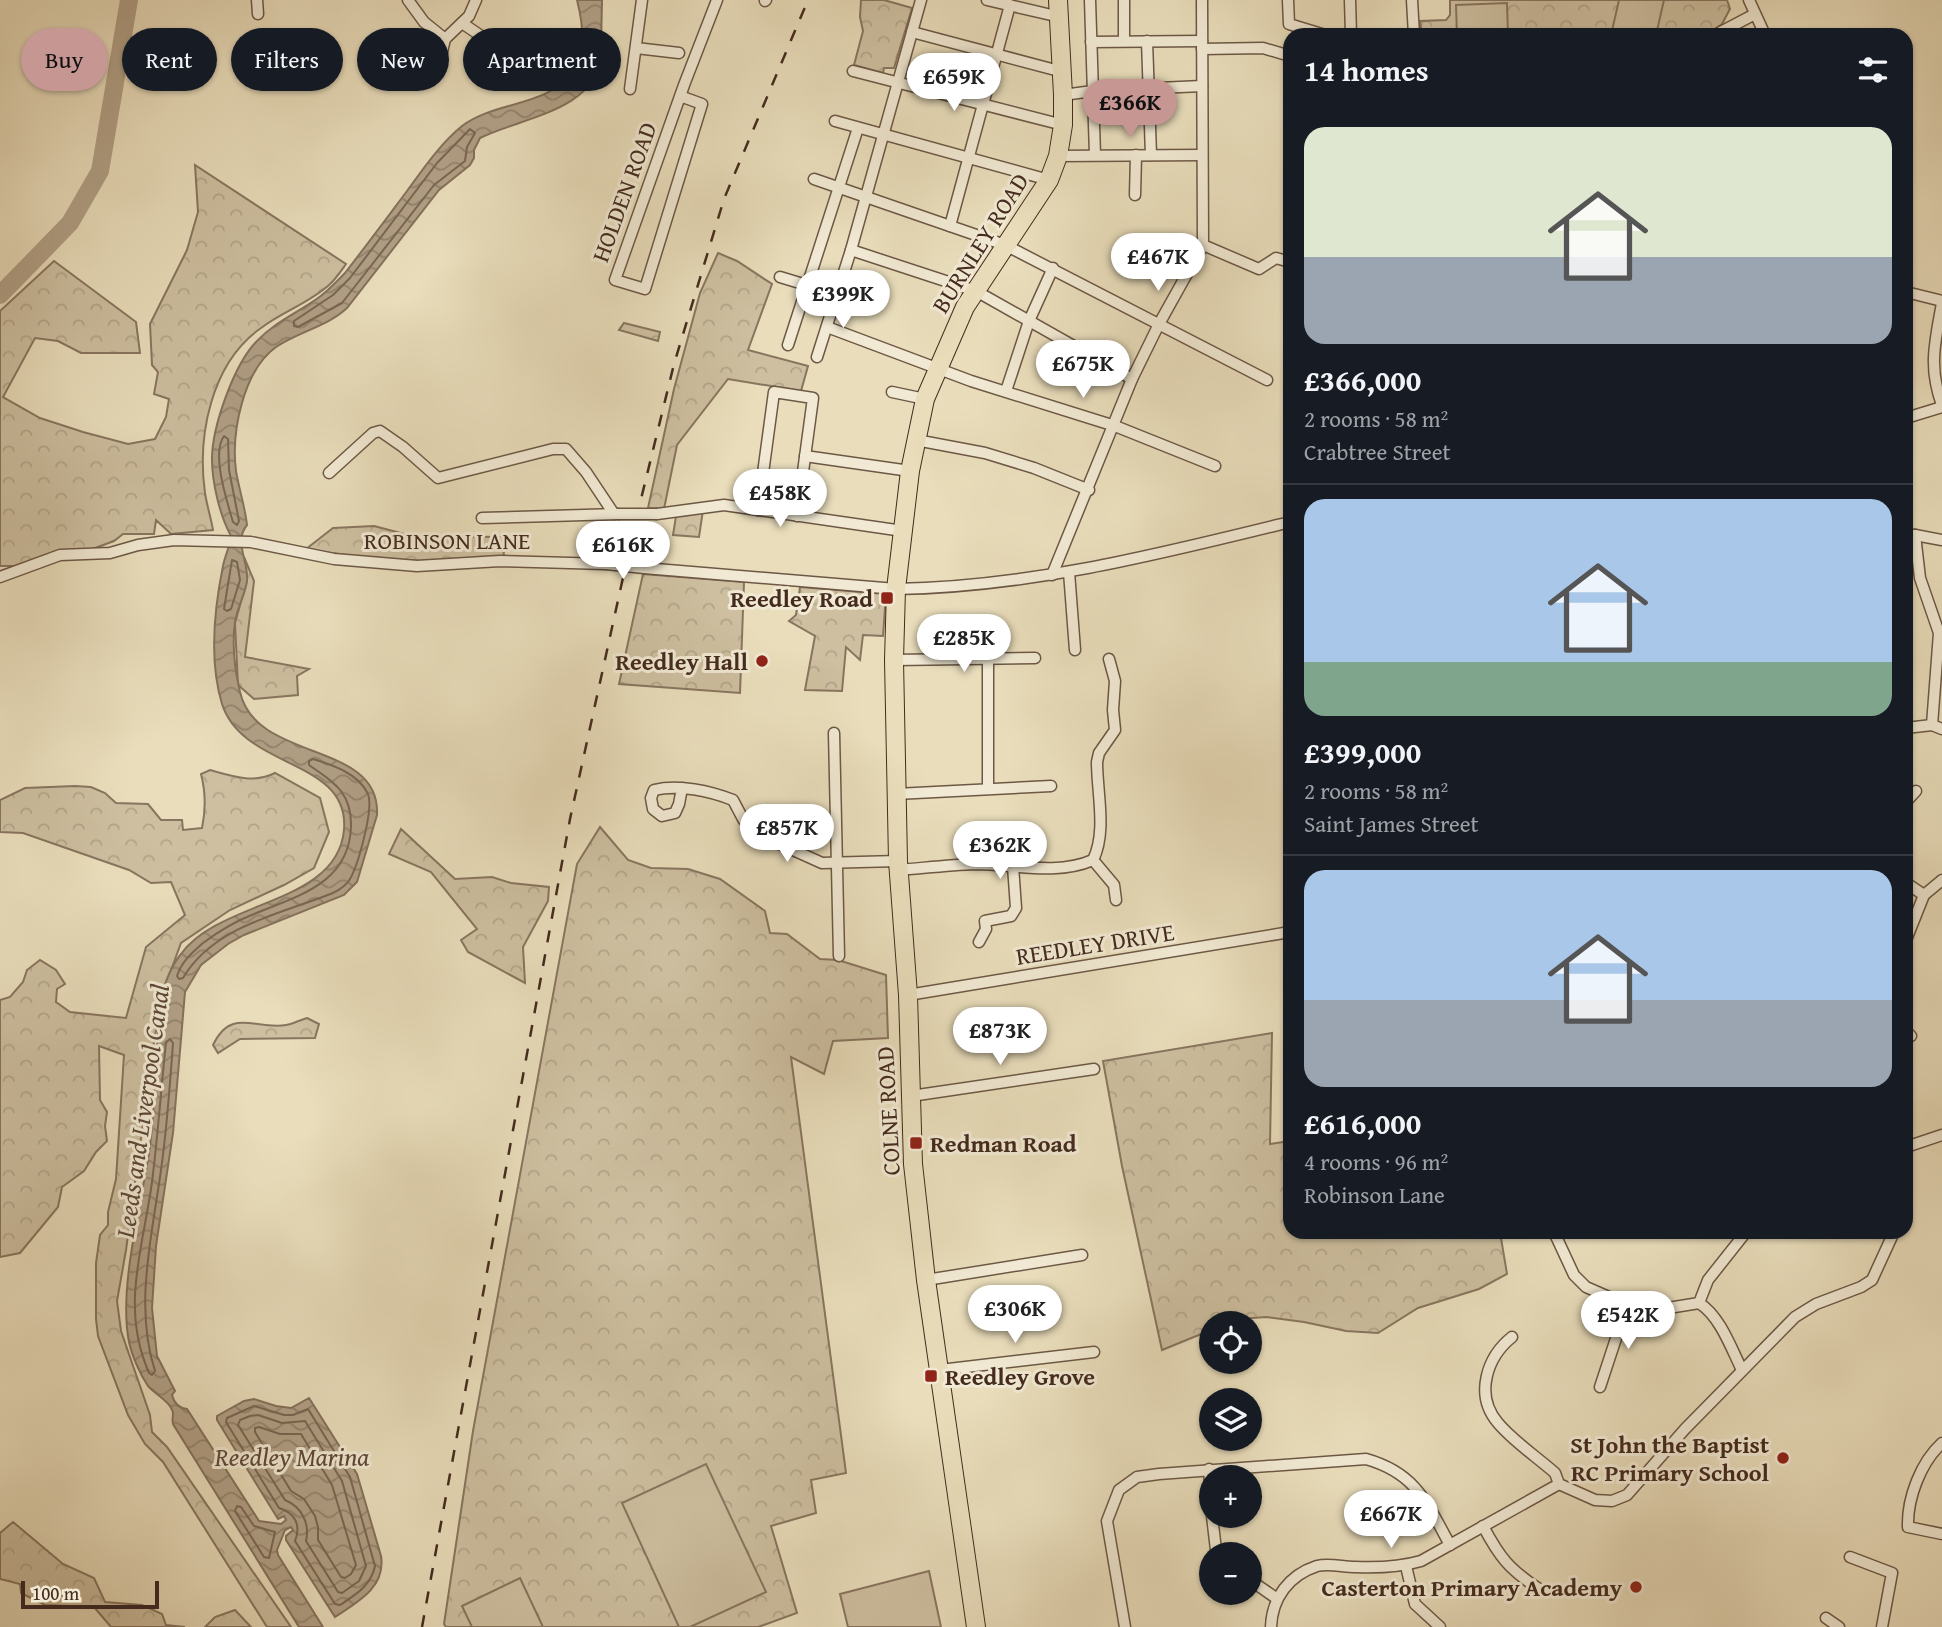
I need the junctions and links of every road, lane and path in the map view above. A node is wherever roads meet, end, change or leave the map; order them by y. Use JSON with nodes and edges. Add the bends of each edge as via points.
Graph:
{"nodes":[{"id":1,"x":257,"y":0,"type":"edge"},
{"id":2,"x":408,"y":0,"type":"edge"},
{"id":3,"x":475,"y":0,"type":"edge"},
{"id":4,"x":642,"y":0,"type":"edge"},
{"id":5,"x":717,"y":0,"type":"edge"},
{"id":6,"x":921,"y":0,"type":"edge"},
{"id":7,"x":987,"y":0,"type":"edge"},
{"id":8,"x":1090,"y":0,"type":"edge"},
{"id":9,"x":1124,"y":0,"type":"edge"},
{"id":10,"x":1202,"y":0,"type":"edge"},
{"id":11,"x":1288,"y":0,"type":"edge"},
{"id":12,"x":1350,"y":0,"type":"edge"},
{"id":13,"x":1412,"y":0,"type":"edge"},
{"id":14,"x":1749,"y":0,"type":"edge"},
{"id":15,"x":1010,"y":5,"type":"junction"},
{"id":16,"x":1059,"y":8,"type":"edge"},
{"id":17,"x":1755,"y":13,"type":"junction"},
{"id":18,"x":258,"y":15,"type":"dead end"},
{"id":19,"x":462,"y":23,"type":"junction"},
{"id":20,"x":431,"y":28,"type":"edge"},
{"id":21,"x":469,"y":28,"type":"edge"},
{"id":22,"x":1302,"y":28,"type":"edge"},
{"id":23,"x":1351,"y":28,"type":"edge"},
{"id":24,"x":1414,"y":28,"type":"edge"},
{"id":25,"x":1728,"y":28,"type":"edge"},
{"id":26,"x":1762,"y":28,"type":"edge"},
{"id":27,"x":912,"y":32,"type":"junction"},
{"id":28,"x":449,"y":35,"type":"edge"},
{"id":29,"x":1124,"y":41,"type":"junction"},
{"id":30,"x":1147,"y":41,"type":"junction"},
{"id":31,"x":1091,"y":42,"type":"junction"},
{"id":32,"x":1202,"y":45,"type":"junction"},
{"id":33,"x":636,"y":48,"type":"junction"},
{"id":34,"x":679,"y":53,"type":"dead end"},
{"id":35,"x":996,"y":54,"type":"junction"},
{"id":36,"x":1283,"y":54,"type":"edge"},
{"id":37,"x":853,"y":71,"type":"dead end"},
{"id":38,"x":1063,"y":72,"type":"junction"},
{"id":39,"x":898,"y":82,"type":"junction"},
{"id":40,"x":1202,"y":86,"type":"junction"},
{"id":41,"x":1149,"y":88,"type":"junction"},
{"id":42,"x":630,"y":89,"type":"dead end"},
{"id":43,"x":1093,"y":91,"type":"junction"},
{"id":44,"x":1063,"y":95,"type":"junction"},
{"id":45,"x":680,"y":96,"type":"junction"},
{"id":46,"x":983,"y":104,"type":"junction"},
{"id":47,"x":835,"y":121,"type":"dead end"},
{"id":48,"x":1063,"y":125,"type":"junction"},
{"id":49,"x":858,"y":128,"type":"junction"},
{"id":50,"x":884,"y":135,"type":"junction"},
{"id":51,"x":1095,"y":155,"type":"junction"},
{"id":52,"x":1136,"y":155,"type":"junction"},
{"id":53,"x":1151,"y":155,"type":"junction"},
{"id":54,"x":1202,"y":155,"type":"junction"},
{"id":55,"x":1058,"y":156,"type":"junction"},
{"id":56,"x":968,"y":158,"type":"junction"},
{"id":57,"x":814,"y":179,"type":"dead end"},
{"id":58,"x":1049,"y":180,"type":"junction"},
{"id":59,"x":839,"y":187,"type":"junction"},
{"id":60,"x":1136,"y":195,"type":"dead end"},
{"id":61,"x":866,"y":197,"type":"junction"},
{"id":62,"x":950,"y":226,"type":"junction"},
{"id":63,"x":1005,"y":245,"type":"junction"},
{"id":64,"x":1203,"y":245,"type":"junction"},
{"id":65,"x":851,"y":250,"type":"junction"},
{"id":66,"x":1283,"y":260,"type":"edge"},
{"id":67,"x":1053,"y":268,"type":"junction"},
{"id":68,"x":780,"y":277,"type":"dead end"},
{"id":69,"x":808,"y":284,"type":"junction"},
{"id":70,"x":976,"y":291,"type":"junction"},
{"id":71,"x":836,"y":294,"type":"junction"},
{"id":72,"x":1913,"y":294,"type":"edge"},
{"id":73,"x":1942,"y":302,"type":"edge"},
{"id":74,"x":1029,"y":321,"type":"junction"},
{"id":75,"x":1159,"y":324,"type":"junction"},
{"id":76,"x":827,"y":327,"type":"junction"},
{"id":77,"x":789,"y":345,"type":"dead end"},
{"id":78,"x":817,"y":357,"type":"dead end"},
{"id":79,"x":937,"y":368,"type":"junction"},
{"id":80,"x":1132,"y":379,"type":"junction"},
{"id":81,"x":1267,"y":380,"type":"dead end"},
{"id":82,"x":1006,"y":391,"type":"junction"},
{"id":83,"x":892,"y":392,"type":"dead end"},
{"id":84,"x":925,"y":399,"type":"junction"},
{"id":85,"x":1942,"y":406,"type":"edge"},
{"id":86,"x":1913,"y":416,"type":"edge"},
{"id":87,"x":1115,"y":426,"type":"junction"},
{"id":88,"x":916,"y":440,"type":"junction"},
{"id":89,"x":806,"y":456,"type":"junction"},
{"id":90,"x":1216,"y":466,"type":"dead end"},
{"id":91,"x":910,"y":471,"type":"junction"},
{"id":92,"x":329,"y":473,"type":"dead end"},
{"id":93,"x":1088,"y":490,"type":"junction"},
{"id":94,"x":758,"y":510,"type":"junction"},
{"id":95,"x":616,"y":514,"type":"junction"},
{"id":96,"x":797,"y":516,"type":"junction"},
{"id":97,"x":482,"y":518,"type":"dead end"},
{"id":98,"x":1283,"y":524,"type":"edge"},
{"id":99,"x":903,"y":531,"type":"junction"},
{"id":100,"x":1913,"y":536,"type":"edge"},
{"id":101,"x":1942,"y":540,"type":"edge"},
{"id":102,"x":1913,"y":549,"type":"edge"},
{"id":103,"x":1069,"y":572,"type":"junction"},
{"id":104,"x":1052,"y":575,"type":"junction"},
{"id":105,"x":0,"y":577,"type":"edge"},
{"id":106,"x":896,"y":589,"type":"junction"},
{"id":107,"x":1075,"y":650,"type":"dead end"},
{"id":108,"x":988,"y":658,"type":"junction"},
{"id":109,"x":1035,"y":658,"type":"dead end"},
{"id":110,"x":1109,"y":659,"type":"dead end"},
{"id":111,"x":894,"y":660,"type":"junction"},
{"id":112,"x":1937,"y":727,"type":"edge"},
{"id":113,"x":1913,"y":728,"type":"edge"},
{"id":114,"x":834,"y":733,"type":"dead end"},
{"id":115,"x":1051,"y":786,"type":"dead end"},
{"id":116,"x":682,"y":788,"type":"dead end"},
{"id":117,"x":988,"y":788,"type":"junction"},
{"id":118,"x":1916,"y":791,"type":"dead end"},
{"id":119,"x":896,"y":794,"type":"junction"},
{"id":120,"x":1913,"y":794,"type":"edge"},
{"id":121,"x":1093,"y":860,"type":"junction"},
{"id":122,"x":836,"y":863,"type":"junction"},
{"id":123,"x":899,"y":866,"type":"junction"},
{"id":124,"x":1013,"y":866,"type":"junction"},
{"id":125,"x":1942,"y":880,"type":"edge"},
{"id":126,"x":1913,"y":888,"type":"edge"},
{"id":127,"x":1924,"y":895,"type":"junction"},
{"id":128,"x":1116,"y":900,"type":"dead end"},
{"id":129,"x":1913,"y":922,"type":"edge"},
{"id":130,"x":1283,"y":933,"type":"edge"},
{"id":131,"x":979,"y":943,"type":"dead end"},
{"id":132,"x":839,"y":956,"type":"dead end"},
{"id":133,"x":908,"y":995,"type":"junction"},
{"id":134,"x":1094,"y":1069,"type":"dead end"},
{"id":135,"x":911,"y":1097,"type":"junction"},
{"id":136,"x":1942,"y":1135,"type":"edge"},
{"id":137,"x":1913,"y":1145,"type":"edge"},
{"id":138,"x":1557,"y":1239,"type":"edge"},
{"id":139,"x":1740,"y":1239,"type":"edge"},
{"id":140,"x":1891,"y":1239,"type":"edge"},
{"id":141,"x":1082,"y":1255,"type":"dead end"},
{"id":142,"x":926,"y":1280,"type":"junction"},
{"id":143,"x":1699,"y":1303,"type":"junction"},
{"id":144,"x":1627,"y":1305,"type":"junction"},
{"id":145,"x":1512,"y":1337,"type":"dead end"},
{"id":146,"x":1094,"y":1352,"type":"dead end"},
{"id":147,"x":940,"y":1370,"type":"junction"},
{"id":148,"x":1742,"y":1370,"type":"junction"},
{"id":149,"x":1600,"y":1387,"type":"dead end"},
{"id":150,"x":1942,"y":1443,"type":"edge"},
{"id":151,"x":1262,"y":1466,"type":"edge"},
{"id":152,"x":1199,"y":1470,"type":"edge"},
{"id":153,"x":1559,"y":1484,"type":"junction"},
{"id":154,"x":1483,"y":1525,"type":"junction"},
{"id":155,"x":1942,"y":1534,"type":"edge"},
{"id":156,"x":1450,"y":1545,"type":"junction"},
{"id":157,"x":1850,"y":1558,"type":"dead end"},
{"id":158,"x":1406,"y":1566,"type":"junction"},
{"id":159,"x":1262,"y":1588,"type":"edge"},
{"id":160,"x":1539,"y":1589,"type":"dead end"},
{"id":161,"x":1276,"y":1598,"type":"junction"},
{"id":162,"x":1826,"y":1618,"type":"dead end"},
{"id":163,"x":976,"y":1627,"type":"edge"},
{"id":164,"x":1125,"y":1627,"type":"edge"},
{"id":165,"x":1270,"y":1627,"type":"edge"},
{"id":166,"x":1440,"y":1627,"type":"edge"},
{"id":167,"x":1839,"y":1627,"type":"edge"},
{"id":168,"x":1881,"y":1627,"type":"edge"}],
"edges":[{"from":1,"to":18,"type":"street"},
{"from":2,"to":20,"type":"street"},
{"from":3,"to":19,"type":"street"},
{"from":4,"to":33,"type":"street"},
{"from":5,"to":45,"type":"street","name":"HOLDEN ROAD"},
{"from":6,"to":27,"type":"street"},
{"from":7,"to":15,"type":"street"},
{"from":8,"to":31,"type":"street"},
{"from":9,"to":29,"type":"street"},
{"from":10,"to":32,"type":"street"},
{"from":11,"to":22,"type":"street","via":[[1289,24]]},
{"from":12,"to":23,"type":"street"},
{"from":13,"to":24,"type":"street"},
{"from":14,"to":17,"type":"street"},
{"from":15,"to":16,"type":"street"},
{"from":15,"to":35,"type":"street"},
{"from":16,"to":38,"type":"highway","name":"BURNLEY ROAD"},
{"from":17,"to":25,"type":"street"},
{"from":17,"to":26,"type":"street"},
{"from":19,"to":21,"type":"street"},
{"from":19,"to":28,"type":"street"},
{"from":27,"to":35,"type":"street"},
{"from":27,"to":39,"type":"street"},
{"from":29,"to":30,"type":"street"},
{"from":29,"to":31,"type":"street"},
{"from":30,"to":32,"type":"street"},
{"from":30,"to":41,"type":"street"},
{"from":31,"to":43,"type":"street"},
{"from":32,"to":36,"type":"street","via":[[1263,48]]},
{"from":32,"to":40,"type":"street"},
{"from":33,"to":34,"type":"street"},
{"from":33,"to":42,"type":"street"},
{"from":35,"to":38,"type":"street"},
{"from":35,"to":46,"type":"street"},
{"from":37,"to":39,"type":"street"},
{"from":38,"to":44,"type":"highway","name":"BURNLEY ROAD"},
{"from":39,"to":46,"type":"street"},
{"from":39,"to":50,"type":"street"},
{"from":40,"to":41,"type":"street"},
{"from":40,"to":54,"type":"street"},
{"from":41,"to":43,"type":"street"},
{"from":41,"to":53,"type":"street"},
{"from":43,"to":44,"type":"street"},
{"from":43,"to":51,"type":"street"},
{"from":44,"to":48,"type":"highway","name":"BURNLEY ROAD"},
{"from":45,"to":45,"type":"street","name":"HOLDEN ROAD","via":[[615,280],[645,289],[702,104]]},
{"from":46,"to":48,"type":"street"},
{"from":46,"to":56,"type":"street"},
{"from":47,"to":49,"type":"street"},
{"from":48,"to":55,"type":"highway","name":"BURNLEY ROAD"},
{"from":49,"to":50,"type":"street"},
{"from":49,"to":59,"type":"street"},
{"from":50,"to":56,"type":"street"},
{"from":50,"to":61,"type":"street"},
{"from":51,"to":52,"type":"street"},
{"from":51,"to":55,"type":"street"},
{"from":52,"to":53,"type":"street"},
{"from":52,"to":60,"type":"street"},
{"from":53,"to":54,"type":"street"},
{"from":54,"to":64,"type":"street"},
{"from":55,"to":58,"type":"highway","name":"BURNLEY ROAD"},
{"from":56,"to":58,"type":"street"},
{"from":56,"to":62,"type":"street"},
{"from":57,"to":59,"type":"street"},
{"from":58,"to":63,"type":"highway","name":"BURNLEY ROAD"},
{"from":59,"to":61,"type":"street"},
{"from":59,"to":69,"type":"street"},
{"from":61,"to":62,"type":"street"},
{"from":61,"to":65,"type":"street"},
{"from":62,"to":63,"type":"street"},
{"from":63,"to":67,"type":"street"},
{"from":63,"to":70,"type":"highway","name":"BURNLEY ROAD"},
{"from":64,"to":66,"type":"street","via":[[1259,269],[1276,258]]},
{"from":64,"to":75,"type":"street"},
{"from":65,"to":70,"type":"street"},
{"from":65,"to":71,"type":"street"},
{"from":67,"to":74,"type":"street"},
{"from":67,"to":75,"type":"street"},
{"from":68,"to":69,"type":"street"},
{"from":69,"to":71,"type":"street"},
{"from":69,"to":77,"type":"street"},
{"from":70,"to":74,"type":"street"},
{"from":70,"to":79,"type":"highway","name":"BURNLEY ROAD"},
{"from":71,"to":76,"type":"street"},
{"from":72,"to":73,"type":"street"},
{"from":73,"to":85,"type":"street","via":[[1933,351],[1934,381]]},
{"from":74,"to":80,"type":"street"},
{"from":74,"to":82,"type":"street"},
{"from":75,"to":80,"type":"street"},
{"from":75,"to":81,"type":"street"},
{"from":76,"to":78,"type":"street"},
{"from":76,"to":79,"type":"street"},
{"from":79,"to":82,"type":"street"},
{"from":79,"to":84,"type":"highway","name":"BURNLEY ROAD"},
{"from":80,"to":87,"type":"street"},
{"from":82,"to":87,"type":"street"},
{"from":83,"to":84,"type":"street"},
{"from":84,"to":88,"type":"highway","name":"BURNLEY ROAD"},
{"from":85,"to":86,"type":"street"},
{"from":87,"to":90,"type":"street"},
{"from":87,"to":93,"type":"street"},
{"from":88,"to":91,"type":"highway","name":"BURNLEY ROAD"},
{"from":88,"to":93,"type":"street","via":[[985,453]]},
{"from":89,"to":91,"type":"street"},
{"from":89,"to":94,"type":"street","via":[[813,398],[774,392]]},
{"from":89,"to":96,"type":"street"},
{"from":91,"to":99,"type":"highway","name":"BURNLEY ROAD"},
{"from":92,"to":95,"type":"street","via":[[380,431],[438,478],[566,449]]},
{"from":93,"to":104,"type":"street"},
{"from":94,"to":95,"type":"street","bridge":true,"via":[[713,505],[657,514]]},
{"from":94,"to":96,"type":"street"},
{"from":95,"to":97,"type":"street"},
{"from":96,"to":99,"type":"street"},
{"from":98,"to":103,"type":"street"},
{"from":99,"to":106,"type":"highway","name":"BURNLEY ROAD"},
{"from":100,"to":101,"type":"street"},
{"from":102,"to":112,"type":"street","via":[[1939,633]]},
{"from":103,"to":104,"type":"street"},
{"from":103,"to":107,"type":"street"},
{"from":104,"to":106,"type":"street"},
{"from":105,"to":106,"type":"street","name":"ROBINSON LANE","bridge":true,"via":[[60,555],[110,553],[174,540],[251,542],[334,559],[416,566],[500,561],[606,564]]},
{"from":106,"to":111,"type":"highway","name":"COLNE ROAD"},
{"from":108,"to":109,"type":"street"},
{"from":108,"to":111,"type":"street"},
{"from":108,"to":117,"type":"street"},
{"from":110,"to":121,"type":"street","via":[[1116,721],[1097,762],[1099,848]]},
{"from":111,"to":119,"type":"highway","name":"COLNE ROAD"},
{"from":112,"to":113,"type":"street"},
{"from":114,"to":122,"type":"street"},
{"from":115,"to":117,"type":"street"},
{"from":116,"to":122,"type":"street","via":[[733,800],[753,832],[822,863]]},
{"from":117,"to":119,"type":"street"},
{"from":118,"to":120,"type":"street"},
{"from":119,"to":123,"type":"highway","name":"COLNE ROAD"},
{"from":121,"to":124,"type":"street","via":[[1040,869]]},
{"from":121,"to":128,"type":"street","via":[[1114,885]]},
{"from":122,"to":123,"type":"street"},
{"from":122,"to":132,"type":"street"},
{"from":123,"to":124,"type":"street"},
{"from":123,"to":133,"type":"highway","name":"COLNE ROAD"},
{"from":124,"to":131,"type":"street","via":[[1016,908],[1011,916],[985,921]]},
{"from":125,"to":127,"type":"street"},
{"from":126,"to":127,"type":"street"},
{"from":127,"to":129,"type":"street"},
{"from":130,"to":133,"type":"street","name":"REEDLEY DRIVE"},
{"from":133,"to":135,"type":"highway","name":"COLNE ROAD"},
{"from":134,"to":135,"type":"street"},
{"from":135,"to":142,"type":"highway","name":"COLNE ROAD"},
{"from":136,"to":137,"type":"street"},
{"from":138,"to":144,"type":"street","via":[[1574,1275],[1586,1287]]},
{"from":139,"to":143,"type":"street","via":[[1708,1280]]},
{"from":140,"to":148,"type":"street","via":[[1872,1280],[1795,1317]]},
{"from":141,"to":142,"type":"street"},
{"from":142,"to":147,"type":"highway","name":"COLNE ROAD"},
{"from":143,"to":144,"type":"street","via":[[1656,1310]]},
{"from":143,"to":148,"type":"street","via":[[1716,1320]]},
{"from":144,"to":149,"type":"street"},
{"from":145,"to":153,"type":"street","via":[[1491,1360],[1485,1380],[1488,1404],[1497,1422],[1555,1473]]},
{"from":146,"to":147,"type":"street"},
{"from":147,"to":163,"type":"highway","name":"COLNE ROAD"},
{"from":148,"to":153,"type":"street","via":[[1627,1495],[1612,1501],[1595,1500]]},
{"from":150,"to":155,"type":"street","via":[[1918,1479],[1908,1517],[1908,1527]]},
{"from":151,"to":156,"type":"street","via":[[1366,1459],[1385,1464],[1418,1491]]},
{"from":152,"to":164,"type":"street","via":[[1137,1478],[1119,1490],[1107,1521]]},
{"from":153,"to":154,"type":"street"},
{"from":154,"to":156,"type":"street"},
{"from":154,"to":160,"type":"street","via":[[1514,1573]]},
{"from":156,"to":158,"type":"street"},
{"from":157,"to":168,"type":"street","via":[[1892,1573]]},
{"from":158,"to":161,"type":"street","via":[[1317,1566],[1297,1576]]},
{"from":158,"to":166,"type":"street","via":[[1415,1604]]},
{"from":159,"to":161,"type":"street"},
{"from":161,"to":165,"type":"street"},
{"from":162,"to":167,"type":"street"}]}
